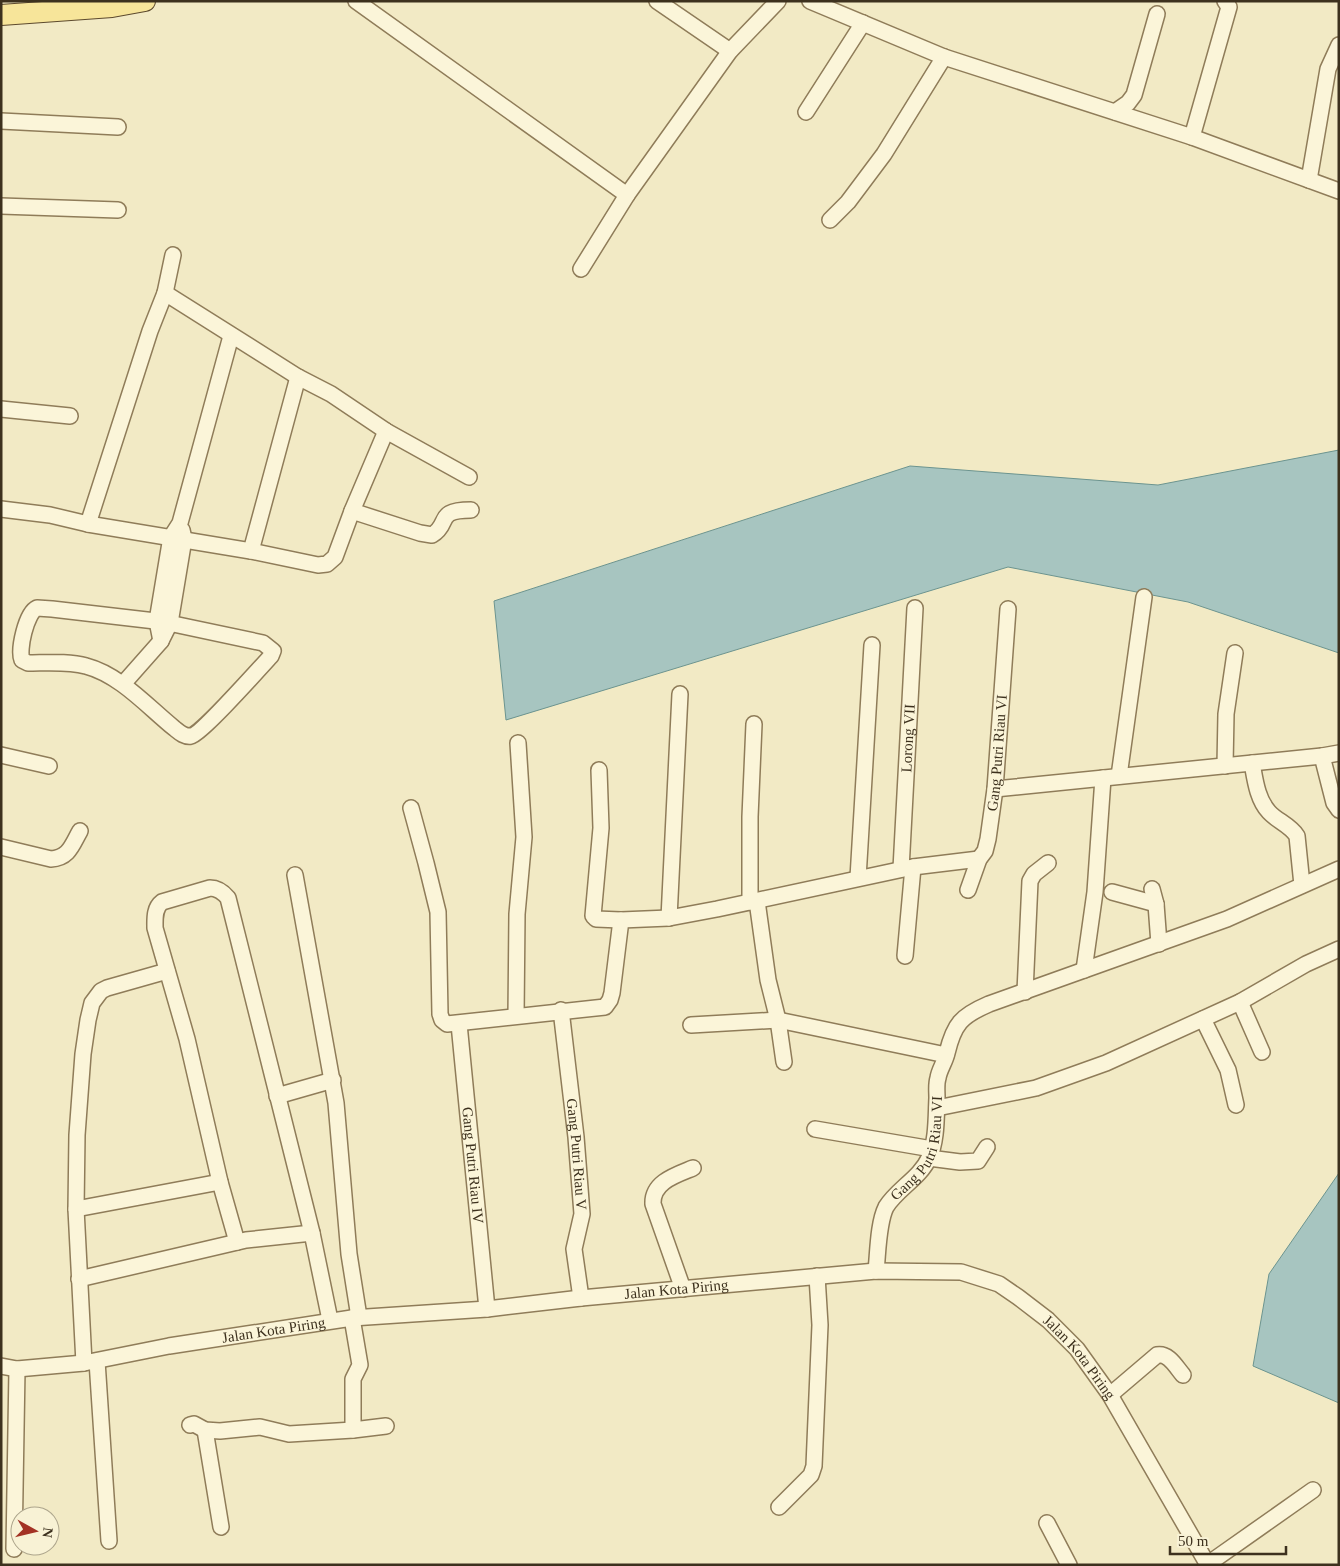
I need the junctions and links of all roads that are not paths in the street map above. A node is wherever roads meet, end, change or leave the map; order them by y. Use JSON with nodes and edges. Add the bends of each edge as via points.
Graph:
{"nodes":[{"id":1,"x":145,"y":1,"type":"edge"},
{"id":2,"x":356,"y":1,"type":"edge"},
{"id":3,"x":657,"y":1,"type":"edge"},
{"id":4,"x":778,"y":1,"type":"edge"},
{"id":5,"x":810,"y":1,"type":"edge"},
{"id":6,"x":1225,"y":1,"type":"edge"},
{"id":7,"x":37,"y":6,"type":"edge"},
{"id":8,"x":1157,"y":14,"type":"dead end"},
{"id":9,"x":1,"y":15,"type":"edge"},
{"id":10,"x":863,"y":23,"type":"junction"},
{"id":11,"x":1339,"y":46,"type":"edge"},
{"id":12,"x":730,"y":51,"type":"junction"},
{"id":13,"x":944,"y":56,"type":"junction"},
{"id":14,"x":806,"y":112,"type":"dead end"},
{"id":15,"x":1115,"y":112,"type":"junction"},
{"id":16,"x":1,"y":120,"type":"edge"},
{"id":17,"x":118,"y":127,"type":"dead end"},
{"id":18,"x":1192,"y":137,"type":"junction"},
{"id":19,"x":1309,"y":180,"type":"junction"},
{"id":20,"x":1339,"y":191,"type":"edge"},
{"id":21,"x":627,"y":195,"type":"junction"},
{"id":22,"x":1,"y":206,"type":"edge"},
{"id":23,"x":118,"y":210,"type":"dead end"},
{"id":24,"x":830,"y":220,"type":"dead end"},
{"id":25,"x":173,"y":255,"type":"dead end"},
{"id":26,"x":581,"y":268,"type":"dead end"},
{"id":27,"x":165,"y":293,"type":"junction"},
{"id":28,"x":231,"y":336,"type":"junction"},
{"id":29,"x":298,"y":377,"type":"junction"},
{"id":30,"x":1,"y":409,"type":"edge"},
{"id":31,"x":70,"y":416,"type":"dead end"},
{"id":32,"x":386,"y":431,"type":"junction"},
{"id":33,"x":469,"y":477,"type":"dead end"},
{"id":34,"x":1,"y":509,"type":"edge"},
{"id":35,"x":471,"y":510,"type":"dead end"},
{"id":36,"x":352,"y":511,"type":"junction"},
{"id":37,"x":88,"y":524,"type":"junction"},
{"id":38,"x":178,"y":538,"type":"junction"},
{"id":39,"x":250,"y":551,"type":"junction"},
{"id":40,"x":1144,"y":597,"type":"dead end"},
{"id":41,"x":915,"y":608,"type":"dead end"},
{"id":42,"x":1008,"y":609,"type":"dead end"},
{"id":43,"x":163,"y":622,"type":"junction"},
{"id":44,"x":872,"y":645,"type":"dead end"},
{"id":45,"x":1235,"y":653,"type":"dead end"},
{"id":46,"x":123,"y":684,"type":"junction"},
{"id":47,"x":680,"y":694,"type":"dead end"},
{"id":48,"x":754,"y":724,"type":"dead end"},
{"id":49,"x":518,"y":743,"type":"dead end"},
{"id":50,"x":1339,"y":752,"type":"edge"},
{"id":51,"x":1,"y":755,"type":"edge"},
{"id":52,"x":1322,"y":756,"type":"junction"},
{"id":53,"x":1252,"y":763,"type":"junction"},
{"id":54,"x":49,"y":766,"type":"dead end"},
{"id":55,"x":1224,"y":766,"type":"junction"},
{"id":56,"x":599,"y":770,"type":"dead end"},
{"id":57,"x":1119,"y":776,"type":"junction"},
{"id":58,"x":1103,"y":778,"type":"junction"},
{"id":59,"x":995,"y":789,"type":"junction"},
{"id":60,"x":411,"y":808,"type":"dead end"},
{"id":61,"x":1339,"y":810,"type":"edge"},
{"id":62,"x":80,"y":831,"type":"dead end"},
{"id":63,"x":1,"y":847,"type":"edge"},
{"id":64,"x":979,"y":859,"type":"junction"},
{"id":65,"x":1048,"y":863,"type":"dead end"},
{"id":66,"x":907,"y":868,"type":"junction"},
{"id":67,"x":1339,"y":869,"type":"edge"},
{"id":68,"x":295,"y":875,"type":"dead end"},
{"id":69,"x":858,"y":878,"type":"junction"},
{"id":70,"x":1302,"y":885,"type":"junction"},
{"id":71,"x":1152,"y":889,"type":"dead end"},
{"id":72,"x":968,"y":890,"type":"dead end"},
{"id":73,"x":1112,"y":892,"type":"dead end"},
{"id":74,"x":754,"y":901,"type":"junction"},
{"id":75,"x":1156,"y":904,"type":"junction"},
{"id":76,"x":669,"y":918,"type":"junction"},
{"id":77,"x":621,"y":920,"type":"junction"},
{"id":78,"x":1159,"y":944,"type":"junction"},
{"id":79,"x":1339,"y":949,"type":"edge"},
{"id":80,"x":905,"y":956,"type":"dead end"},
{"id":81,"x":1084,"y":970,"type":"junction"},
{"id":82,"x":167,"y":971,"type":"junction"},
{"id":83,"x":1025,"y":992,"type":"junction"},
{"id":84,"x":1240,"y":1002,"type":"junction"},
{"id":85,"x":562,"y":1010,"type":"junction"},
{"id":86,"x":516,"y":1016,"type":"junction"},
{"id":87,"x":1203,"y":1019,"type":"junction"},
{"id":88,"x":778,"y":1020,"type":"junction"},
{"id":89,"x":460,"y":1024,"type":"junction"},
{"id":90,"x":691,"y":1025,"type":"dead end"},
{"id":91,"x":1262,"y":1052,"type":"dead end"},
{"id":92,"x":946,"y":1055,"type":"junction"},
{"id":93,"x":784,"y":1062,"type":"dead end"},
{"id":94,"x":332,"y":1080,"type":"junction"},
{"id":95,"x":277,"y":1096,"type":"junction"},
{"id":96,"x":1236,"y":1105,"type":"dead end"},
{"id":97,"x":937,"y":1108,"type":"junction"},
{"id":98,"x":815,"y":1129,"type":"dead end"},
{"id":99,"x":987,"y":1147,"type":"dead end"},
{"id":100,"x":931,"y":1154,"type":"junction"},
{"id":101,"x":693,"y":1168,"type":"dead end"},
{"id":102,"x":220,"y":1182,"type":"junction"},
{"id":103,"x":76,"y":1209,"type":"junction"},
{"id":104,"x":312,"y":1233,"type":"junction"},
{"id":105,"x":237,"y":1242,"type":"junction"},
{"id":106,"x":876,"y":1271,"type":"junction"},
{"id":107,"x":817,"y":1276,"type":"junction"},
{"id":108,"x":79,"y":1279,"type":"junction"},
{"id":109,"x":683,"y":1289,"type":"junction"},
{"id":110,"x":581,"y":1298,"type":"junction"},
{"id":111,"x":487,"y":1308,"type":"junction"},
{"id":112,"x":355,"y":1317,"type":"junction"},
{"id":113,"x":330,"y":1320,"type":"junction"},
{"id":114,"x":91,"y":1362,"type":"junction"},
{"id":115,"x":1,"y":1366,"type":"edge"},
{"id":116,"x":17,"y":1368,"type":"junction"},
{"id":117,"x":1183,"y":1375,"type":"dead end"},
{"id":118,"x":1110,"y":1395,"type":"junction"},
{"id":119,"x":386,"y":1426,"type":"dead end"},
{"id":120,"x":353,"y":1430,"type":"junction"},
{"id":121,"x":1313,"y":1490,"type":"dead end"},
{"id":122,"x":15,"y":1506,"type":"edge"},
{"id":123,"x":780,"y":1507,"type":"dead end"},
{"id":124,"x":1047,"y":1523,"type":"dead end"},
{"id":125,"x":221,"y":1527,"type":"dead end"},
{"id":126,"x":110,"y":1541,"type":"dead end"},
{"id":127,"x":1208,"y":1564,"type":"edge"},
{"id":128,"x":1069,"y":1565,"type":"edge"}],
"edges":[{"from":1,"to":7,"type":"main road","via":[[112,7]]},
{"from":2,"to":21,"type":"street"},
{"from":3,"to":12,"type":"street"},
{"from":4,"to":12,"type":"street"},
{"from":5,"to":10,"type":"street"},
{"from":6,"to":18,"type":"street","via":[[1229,7]]},
{"from":7,"to":9,"type":"main road"},
{"from":8,"to":15,"type":"street","via":[[1134,95]]},
{"from":10,"to":13,"type":"street"},
{"from":10,"to":14,"type":"street"},
{"from":11,"to":19,"type":"street","via":[[1328,69]]},
{"from":12,"to":21,"type":"street"},
{"from":13,"to":15,"type":"street"},
{"from":13,"to":24,"type":"street","via":[[884,154],[848,202]]},
{"from":15,"to":18,"type":"street"},
{"from":16,"to":17,"type":"street"},
{"from":18,"to":19,"type":"street"},
{"from":19,"to":20,"type":"street"},
{"from":21,"to":26,"type":"street"},
{"from":22,"to":23,"type":"street"},
{"from":25,"to":27,"type":"street"},
{"from":27,"to":28,"type":"street"},
{"from":27,"to":37,"type":"street"},
{"from":28,"to":29,"type":"street"},
{"from":28,"to":38,"type":"street"},
{"from":29,"to":32,"type":"street","via":[[331,394]]},
{"from":29,"to":39,"type":"street"},
{"from":30,"to":31,"type":"street"},
{"from":32,"to":33,"type":"street"},
{"from":32,"to":36,"type":"street"},
{"from":34,"to":37,"type":"street"},
{"from":35,"to":36,"type":"street","via":[[451,512],[432,534]]},
{"from":36,"to":39,"type":"street","via":[[335,557],[328,564],[318,565]]},
{"from":37,"to":38,"type":"street"},
{"from":38,"to":39,"type":"street"},
{"from":38,"to":43,"type":"street"},
{"from":40,"to":57,"type":"street"},
{"from":41,"to":66,"type":"street","name":"Lorong VII"},
{"from":42,"to":59,"type":"street","name":"Gang Putri Riau VI"},
{"from":43,"to":46,"type":"street","via":[[161,641]]},
{"from":43,"to":46,"type":"street","via":[[52,608],[37,608],[30,614],[20,653],[22,660],[28,663],[86,665]]},
{"from":43,"to":46,"type":"street","via":[[264,643],[273,651],[193,736],[182,735]]},
{"from":44,"to":69,"type":"street"},
{"from":45,"to":55,"type":"street","via":[[1226,714]]},
{"from":47,"to":76,"type":"street"},
{"from":48,"to":74,"type":"street","via":[[750,817]]},
{"from":49,"to":86,"type":"street","via":[[524,837],[517,914]]},
{"from":50,"to":52,"type":"street"},
{"from":51,"to":54,"type":"street"},
{"from":52,"to":53,"type":"street"},
{"from":52,"to":61,"type":"street","via":[[1334,803]]},
{"from":53,"to":55,"type":"street"},
{"from":53,"to":70,"type":"street","via":[[1256,786],[1267,809],[1297,836]]},
{"from":55,"to":57,"type":"street"},
{"from":56,"to":77,"type":"street","via":[[601,828],[593,916],[596,919]]},
{"from":57,"to":58,"type":"street"},
{"from":58,"to":59,"type":"street"},
{"from":58,"to":81,"type":"street","via":[[1095,892]]},
{"from":59,"to":64,"type":"street","name":"Gang Putri Riau VI","via":[[988,839]]},
{"from":60,"to":89,"type":"street","via":[[438,912],[440,1014],[447,1024]]},
{"from":62,"to":63,"type":"street","via":[[67,853],[59,859]]},
{"from":64,"to":66,"type":"street"},
{"from":64,"to":72,"type":"street","name":"Gang Putri Riau VI"},
{"from":65,"to":83,"type":"street","via":[[1030,881]]},
{"from":66,"to":69,"type":"street"},
{"from":66,"to":80,"type":"street","name":"Lorong VII"},
{"from":67,"to":70,"type":"street"},
{"from":68,"to":94,"type":"street"},
{"from":69,"to":74,"type":"street"},
{"from":70,"to":78,"type":"street","via":[[1227,919]]},
{"from":71,"to":75,"type":"street"},
{"from":73,"to":75,"type":"street"},
{"from":74,"to":76,"type":"street"},
{"from":74,"to":88,"type":"street"},
{"from":75,"to":78,"type":"street"},
{"from":76,"to":77,"type":"street"},
{"from":77,"to":85,"type":"street","via":[[608,1004],[600,1008]]},
{"from":78,"to":81,"type":"street"},
{"from":79,"to":84,"type":"street"},
{"from":81,"to":83,"type":"street"},
{"from":82,"to":95,"type":"street","via":[[155,928],[158,905],[210,888],[223,892],[228,898]]},
{"from":82,"to":102,"type":"street","via":[[187,1039]]},
{"from":82,"to":103,"type":"street","via":[[106,988],[92,1003],[83,1054]]},
{"from":83,"to":92,"type":"street","name":"Gang Putri Riau VI","via":[[973,1011],[957,1024]]},
{"from":84,"to":87,"type":"street"},
{"from":84,"to":91,"type":"street"},
{"from":85,"to":86,"type":"street"},
{"from":85,"to":110,"type":"street","name":"Gang Putri Riau V","via":[[582,1214],[574,1249]]},
{"from":86,"to":89,"type":"street"},
{"from":87,"to":96,"type":"street","via":[[1228,1070]]},
{"from":87,"to":97,"type":"street","via":[[1106,1063],[1036,1088]]},
{"from":88,"to":90,"type":"street"},
{"from":88,"to":92,"type":"street"},
{"from":88,"to":93,"type":"street"},
{"from":89,"to":111,"type":"street","name":"Gang Putri Riau IV"},
{"from":92,"to":97,"type":"street","name":"Gang Putri Riau VI","via":[[937,1079]]},
{"from":94,"to":95,"type":"street"},
{"from":94,"to":112,"type":"street"},
{"from":95,"to":104,"type":"street"},
{"from":97,"to":100,"type":"street","name":"Gang Putri Riau VI"},
{"from":98,"to":100,"type":"street"},
{"from":99,"to":100,"type":"street","via":[[978,1161],[960,1162]]},
{"from":100,"to":106,"type":"street","name":"Gang Putri Riau VI","via":[[922,1170],[887,1206]]},
{"from":101,"to":109,"type":"street","via":[[660,1185],[653,1197]]},
{"from":102,"to":103,"type":"street"},
{"from":102,"to":105,"type":"street"},
{"from":103,"to":108,"type":"street"},
{"from":104,"to":105,"type":"street"},
{"from":104,"to":113,"type":"street"},
{"from":105,"to":108,"type":"street"},
{"from":106,"to":107,"type":"street","name":"Jalan Kota Piring"},
{"from":106,"to":118,"type":"street","name":"Jalan Kota Piring","via":[[961,1272],[998,1284],[1048,1320],[1077,1349]]},
{"from":107,"to":109,"type":"street","name":"Jalan Kota Piring"},
{"from":107,"to":123,"type":"street","via":[[820,1325],[814,1466],[811,1475]]},
{"from":108,"to":114,"type":"street"},
{"from":109,"to":110,"type":"street","name":"Jalan Kota Piring"},
{"from":110,"to":111,"type":"street","name":"Jalan Kota Piring"},
{"from":111,"to":112,"type":"street","name":"Jalan Kota Piring"},
{"from":112,"to":113,"type":"street","name":"Jalan Kota Piring"},
{"from":112,"to":120,"type":"street","via":[[360,1365],[353,1379]]},
{"from":113,"to":114,"type":"street","name":"Jalan Kota Piring"},
{"from":114,"to":116,"type":"street","name":"Jalan Kota Piring"},
{"from":114,"to":126,"type":"street"},
{"from":115,"to":116,"type":"street","name":"Jalan Kota Piring"},
{"from":116,"to":122,"type":"street"},
{"from":117,"to":118,"type":"street","via":[[1166,1356],[1157,1355]]},
{"from":118,"to":127,"type":"street","name":"Jalan Kota Piring"},
{"from":119,"to":120,"type":"street"},
{"from":120,"to":125,"type":"street","via":[[288,1434],[260,1427],[220,1431],[198,1428]]},
{"from":121,"to":127,"type":"street"},
{"from":124,"to":128,"type":"street"}]}
